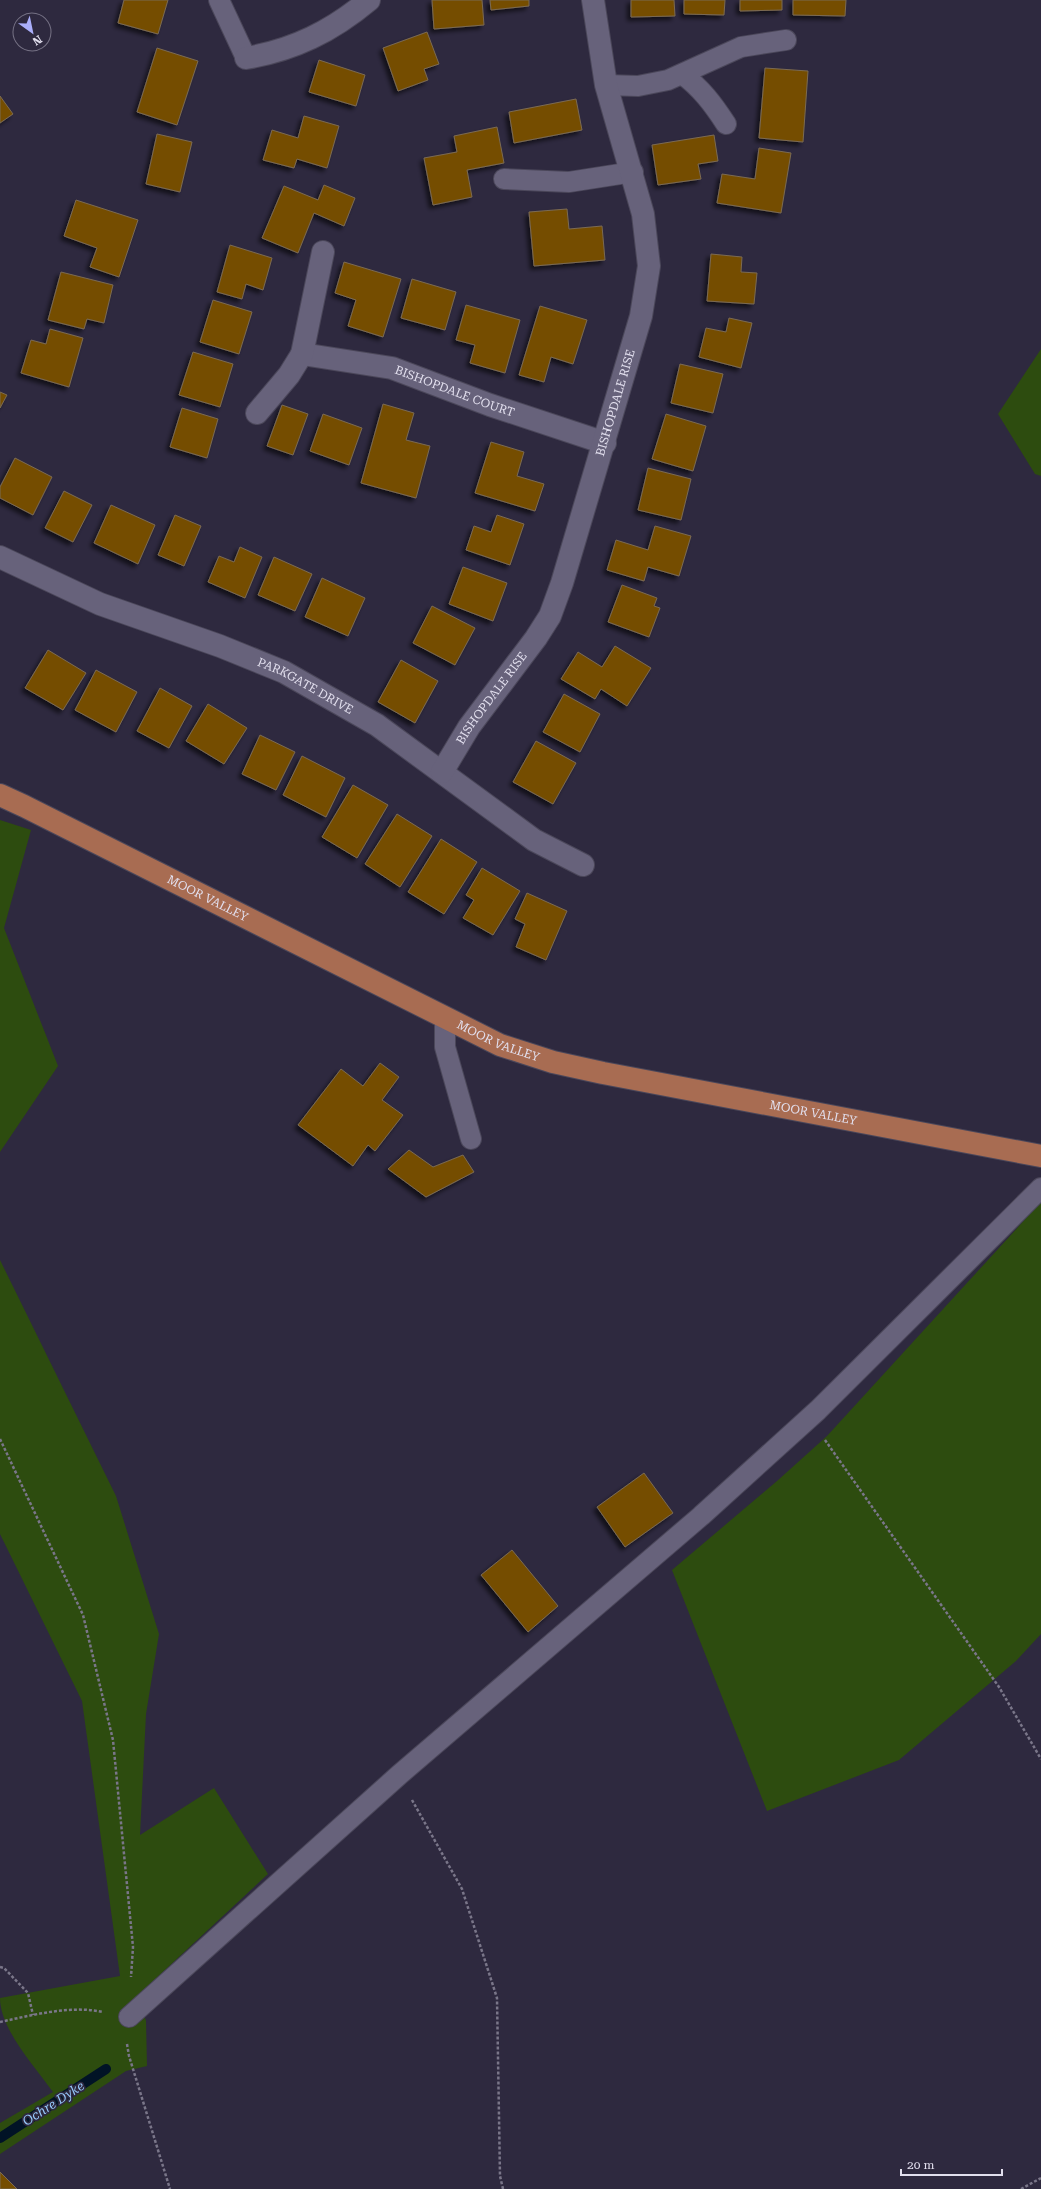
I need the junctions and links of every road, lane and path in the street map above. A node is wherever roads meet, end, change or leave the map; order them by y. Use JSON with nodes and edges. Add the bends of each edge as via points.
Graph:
{"nodes":[{"id":1,"x":219,"y":0,"type":"edge"},
{"id":2,"x":369,"y":0,"type":"edge"},
{"id":3,"x":593,"y":0,"type":"edge"},
{"id":4,"x":786,"y":40,"type":"dead end"},
{"id":5,"x":246,"y":58,"type":"joint"},
{"id":6,"x":682,"y":74,"type":"junction"},
{"id":7,"x":606,"y":85,"type":"junction"},
{"id":8,"x":726,"y":124,"type":"dead end"},
{"id":9,"x":633,"y":172,"type":"junction"},
{"id":10,"x":504,"y":179,"type":"dead end"},
{"id":11,"x":323,"y":252,"type":"dead end"},
{"id":12,"x":302,"y":354,"type":"junction"},
{"id":13,"x":257,"y":413,"type":"dead end"},
{"id":14,"x":605,"y":443,"type":"junction"},
{"id":15,"x":0,"y":557,"type":"edge"},
{"id":16,"x":442,"y":772,"type":"junction"},
{"id":17,"x":0,"y":795,"type":"edge"},
{"id":18,"x":583,"y":865,"type":"dead end"},
{"id":19,"x":445,"y":1019,"type":"junction"},
{"id":20,"x":471,"y":1139,"type":"dead end"},
{"id":21,"x":1041,"y":1156,"type":"edge"},
{"id":22,"x":1041,"y":1188,"type":"edge"},
{"id":23,"x":809,"y":1417,"type":"junction"},
{"id":24,"x":0,"y":1439,"type":"edge"},
{"id":25,"x":1041,"y":1759,"type":"edge"},
{"id":26,"x":399,"y":1775,"type":"junction"},
{"id":27,"x":0,"y":1967,"type":"edge"},
{"id":28,"x":33,"y":2015,"type":"junction"},
{"id":29,"x":129,"y":2018,"type":"junction"},
{"id":30,"x":0,"y":2022,"type":"edge"},
{"id":31,"x":1041,"y":2178,"type":"edge"},
{"id":32,"x":170,"y":2189,"type":"edge"},
{"id":33,"x":502,"y":2189,"type":"edge"},
{"id":34,"x":1020,"y":2189,"type":"edge"}],
"edges":[{"from":1,"to":5,"type":"lane"},
{"from":2,"to":5,"type":"street","via":[[314,38],[273,54]]},
{"from":3,"to":7,"type":"street","name":"BISHOPDALE RISE"},
{"from":4,"to":6,"type":"lane","via":[[741,47]]},
{"from":6,"to":7,"type":"lane","via":[[668,80],[638,86]]},
{"from":6,"to":8,"type":"lane","via":[[711,100]]},
{"from":7,"to":9,"type":"street","name":"BISHOPDALE RISE"},
{"from":9,"to":10,"type":"lane","via":[[569,182]]},
{"from":9,"to":14,"type":"street","name":"BISHOPDALE RISE","via":[[643,214],[649,266],[641,316]]},
{"from":11,"to":12,"type":"street"},
{"from":12,"to":13,"type":"street"},
{"from":12,"to":14,"type":"street","name":"BISHOPDALE COURT","via":[[392,368],[490,405]]},
{"from":14,"to":16,"type":"street","name":"BISHOPDALE RISE","via":[[550,616],[469,727]]},
{"from":15,"to":16,"type":"street","name":"PARKGATE DRIVE","via":[[100,604],[220,646],[284,672],[376,725]]},
{"from":16,"to":18,"type":"street","name":"PARKGATE DRIVE","via":[[534,840]]},
{"from":17,"to":19,"type":"main road","name":"MOOR VALLEY"},
{"from":19,"to":20,"type":"lane","via":[[445,1047]]},
{"from":19,"to":21,"type":"main road","name":"MOOR VALLEY","via":[[500,1045],[553,1062]]},
{"from":22,"to":23,"type":"lane"},
{"from":23,"to":25,"type":"path","via":[[998,1687]]},
{"from":23,"to":26,"type":"lane","via":[[701,1516]]},
{"from":24,"to":29,"type":"path","via":[[83,1615],[113,1740],[133,1947]]},
{"from":26,"to":29,"type":"lane"},
{"from":26,"to":33,"type":"path","via":[[462,1889],[497,1998]]},
{"from":27,"to":28,"type":"path","via":[[28,1993]]},
{"from":28,"to":29,"type":"path","via":[[86,2009]]},
{"from":28,"to":30,"type":"path"},
{"from":29,"to":32,"type":"path","via":[[126,2036],[129,2056]]},
{"from":31,"to":34,"type":"path"}]}
